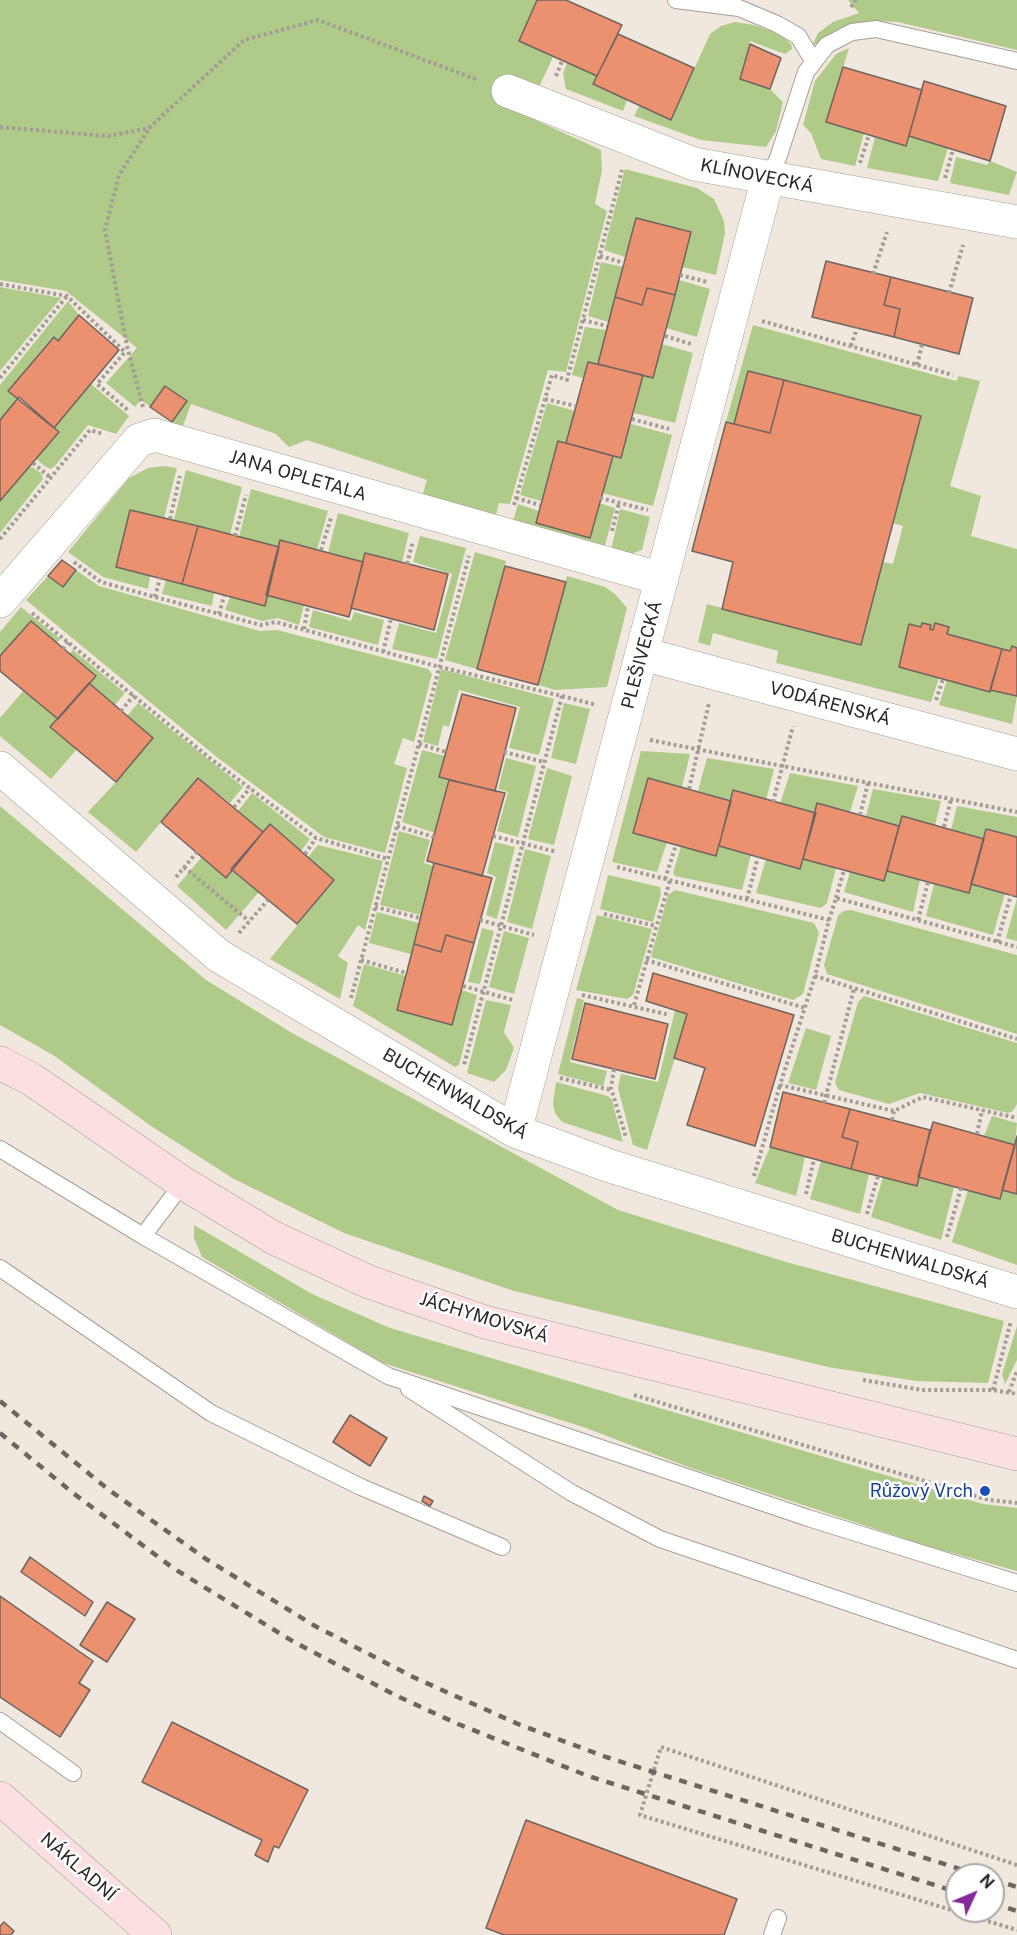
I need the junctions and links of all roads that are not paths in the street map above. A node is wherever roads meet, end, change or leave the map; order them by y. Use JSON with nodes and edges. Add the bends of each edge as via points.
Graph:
{"nodes":[{"id":1,"x":676,"y":0,"type":"edge"},
{"id":2,"x":1017,"y":61,"type":"edge"},
{"id":3,"x":814,"y":62,"type":"junction"},
{"id":4,"x":508,"y":92,"type":"road end"},
{"id":5,"x":768,"y":178,"type":"junction"},
{"id":6,"x":1017,"y":222,"type":"edge"},
{"id":7,"x":662,"y":579,"type":"junction"},
{"id":8,"x":14,"y":605,"type":"edge"},
{"id":9,"x":643,"y":654,"type":"junction"},
{"id":10,"x":1017,"y":754,"type":"edge"},
{"id":11,"x":0,"y":768,"type":"edge"},
{"id":12,"x":0,"y":1063,"type":"edge"},
{"id":13,"x":515,"y":1131,"type":"junction"},
{"id":14,"x":0,"y":1149,"type":"edge"},
{"id":15,"x":183,"y":1183,"type":"junction"},
{"id":16,"x":143,"y":1236,"type":"junction"},
{"id":17,"x":0,"y":1268,"type":"edge"},
{"id":18,"x":1014,"y":1305,"type":"edge"},
{"id":19,"x":388,"y":1376,"type":"junction"},
{"id":20,"x":1017,"y":1454,"type":"edge"},
{"id":21,"x":502,"y":1547,"type":"dead end"},
{"id":22,"x":1017,"y":1582,"type":"edge"},
{"id":23,"x":1017,"y":1660,"type":"edge"},
{"id":24,"x":0,"y":1721,"type":"edge"},
{"id":25,"x":73,"y":1773,"type":"dead end"},
{"id":26,"x":0,"y":1798,"type":"edge"},
{"id":27,"x":778,"y":1918,"type":"dead end"},
{"id":28,"x":155,"y":1935,"type":"edge"},
{"id":29,"x":772,"y":1935,"type":"edge"}],
"edges":[{"from":1,"to":3,"type":"lane","via":[[739,8],[777,24],[798,36]]},
{"from":2,"to":3,"type":"lane","via":[[876,29],[852,32],[828,45]]},
{"from":3,"to":5,"type":"lane","via":[[802,81]]},
{"from":4,"to":5,"type":"street","name":"KLÍNOVECKÁ","via":[[694,164]]},
{"from":5,"to":6,"type":"street","name":"KLÍNOVECKÁ"},
{"from":5,"to":7,"type":"street","name":"PLEŠIVECKÁ"},
{"from":7,"to":8,"type":"street","name":"JANA OPLETALA","via":[[155,435],[139,440]]},
{"from":7,"to":9,"type":"street","name":"PLEŠIVECKÁ"},
{"from":9,"to":10,"type":"street","name":"VODÁRENSKÁ"},
{"from":9,"to":13,"type":"street","name":"PLEŠIVECKÁ"},
{"from":11,"to":13,"type":"street","name":"BUCHENWALDSKÁ","via":[[219,956]]},
{"from":12,"to":15,"type":"street","name":"JÁCHYMOVSKÁ","via":[[32,1079]]},
{"from":13,"to":18,"type":"street","name":"BUCHENWALDSKÁ"},
{"from":14,"to":16,"type":"lane"},
{"from":15,"to":16,"type":"lane"},
{"from":15,"to":20,"type":"street","name":"JÁCHYMOVSKÁ","via":[[295,1248],[369,1282],[485,1322]]},
{"from":16,"to":19,"type":"lane"},
{"from":17,"to":21,"type":"lane","via":[[211,1413],[361,1487]]},
{"from":19,"to":22,"type":"lane","via":[[808,1518]]},
{"from":19,"to":23,"type":"lane","via":[[572,1493],[660,1539]]},
{"from":24,"to":25,"type":"lane"},
{"from":26,"to":28,"type":"street","name":"NÁKLADNÍ"},
{"from":27,"to":29,"type":"lane"}]}
